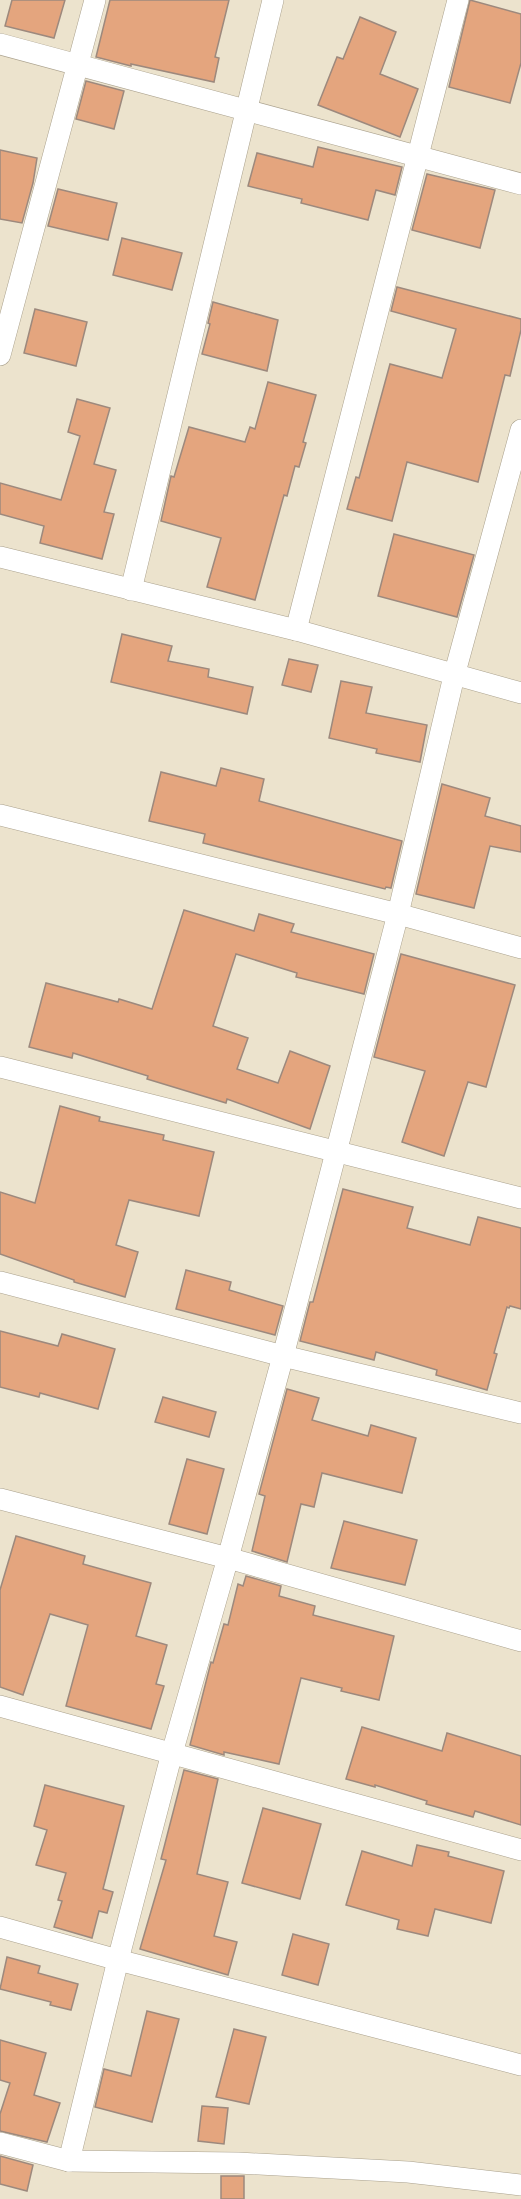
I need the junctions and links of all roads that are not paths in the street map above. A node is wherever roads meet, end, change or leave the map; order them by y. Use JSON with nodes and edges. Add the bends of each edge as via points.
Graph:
{"nodes":[{"id":1,"x":95,"y":0,"type":"edge"},
{"id":2,"x":273,"y":0,"type":"edge"},
{"id":3,"x":458,"y":0,"type":"edge"},
{"id":4,"x":0,"y":44,"type":"edge"},
{"id":5,"x":79,"y":64,"type":"junction"},
{"id":6,"x":246,"y":111,"type":"junction"},
{"id":7,"x":417,"y":157,"type":"junction"},
{"id":8,"x":521,"y":184,"type":"edge"},
{"id":9,"x":0,"y":355,"type":"edge"},
{"id":10,"x":521,"y":430,"type":"edge"},
{"id":11,"x":0,"y":557,"type":"edge"},
{"id":12,"x":131,"y":590,"type":"junction"},
{"id":13,"x":296,"y":630,"type":"junction"},
{"id":14,"x":454,"y":676,"type":"junction"},
{"id":15,"x":521,"y":693,"type":"edge"},
{"id":16,"x":0,"y":815,"type":"edge"},
{"id":17,"x":398,"y":914,"type":"junction"},
{"id":18,"x":521,"y":948,"type":"edge"},
{"id":19,"x":0,"y":1067,"type":"edge"},
{"id":20,"x":335,"y":1152,"type":"junction"},
{"id":21,"x":521,"y":1198,"type":"edge"},
{"id":22,"x":0,"y":1282,"type":"edge"},
{"id":23,"x":283,"y":1356,"type":"junction"},
{"id":24,"x":521,"y":1413,"type":"edge"},
{"id":25,"x":0,"y":1499,"type":"edge"},
{"id":26,"x":228,"y":1558,"type":"junction"},
{"id":27,"x":521,"y":1641,"type":"edge"},
{"id":28,"x":0,"y":1706,"type":"edge"},
{"id":29,"x":172,"y":1753,"type":"junction"},
{"id":30,"x":521,"y":1850,"type":"edge"},
{"id":31,"x":0,"y":1927,"type":"edge"},
{"id":32,"x":118,"y":1960,"type":"junction"},
{"id":33,"x":521,"y":2066,"type":"edge"},
{"id":34,"x":0,"y":2143,"type":"edge"},
{"id":35,"x":69,"y":2160,"type":"junction"},
{"id":36,"x":521,"y":2185,"type":"edge"}],
"edges":[{"from":1,"to":5,"type":"street"},
{"from":2,"to":6,"type":"street"},
{"from":3,"to":7,"type":"street"},
{"from":4,"to":5,"type":"street"},
{"from":5,"to":6,"type":"street"},
{"from":5,"to":9,"type":"street"},
{"from":6,"to":7,"type":"street"},
{"from":6,"to":12,"type":"street"},
{"from":7,"to":8,"type":"street"},
{"from":7,"to":13,"type":"street"},
{"from":10,"to":14,"type":"street"},
{"from":11,"to":12,"type":"street"},
{"from":12,"to":13,"type":"street"},
{"from":13,"to":14,"type":"street"},
{"from":14,"to":15,"type":"street"},
{"from":14,"to":17,"type":"street"},
{"from":16,"to":17,"type":"street"},
{"from":17,"to":18,"type":"street"},
{"from":17,"to":20,"type":"street"},
{"from":19,"to":20,"type":"street"},
{"from":20,"to":21,"type":"street"},
{"from":20,"to":23,"type":"street"},
{"from":22,"to":23,"type":"street"},
{"from":23,"to":24,"type":"street"},
{"from":23,"to":26,"type":"street"},
{"from":25,"to":26,"type":"street"},
{"from":26,"to":27,"type":"street"},
{"from":26,"to":29,"type":"street"},
{"from":28,"to":29,"type":"street"},
{"from":29,"to":30,"type":"street"},
{"from":29,"to":32,"type":"street"},
{"from":31,"to":32,"type":"street"},
{"from":32,"to":33,"type":"street"},
{"from":32,"to":35,"type":"street"},
{"from":34,"to":35,"type":"street"},
{"from":35,"to":36,"type":"street","via":[[408,2172]]}]}
